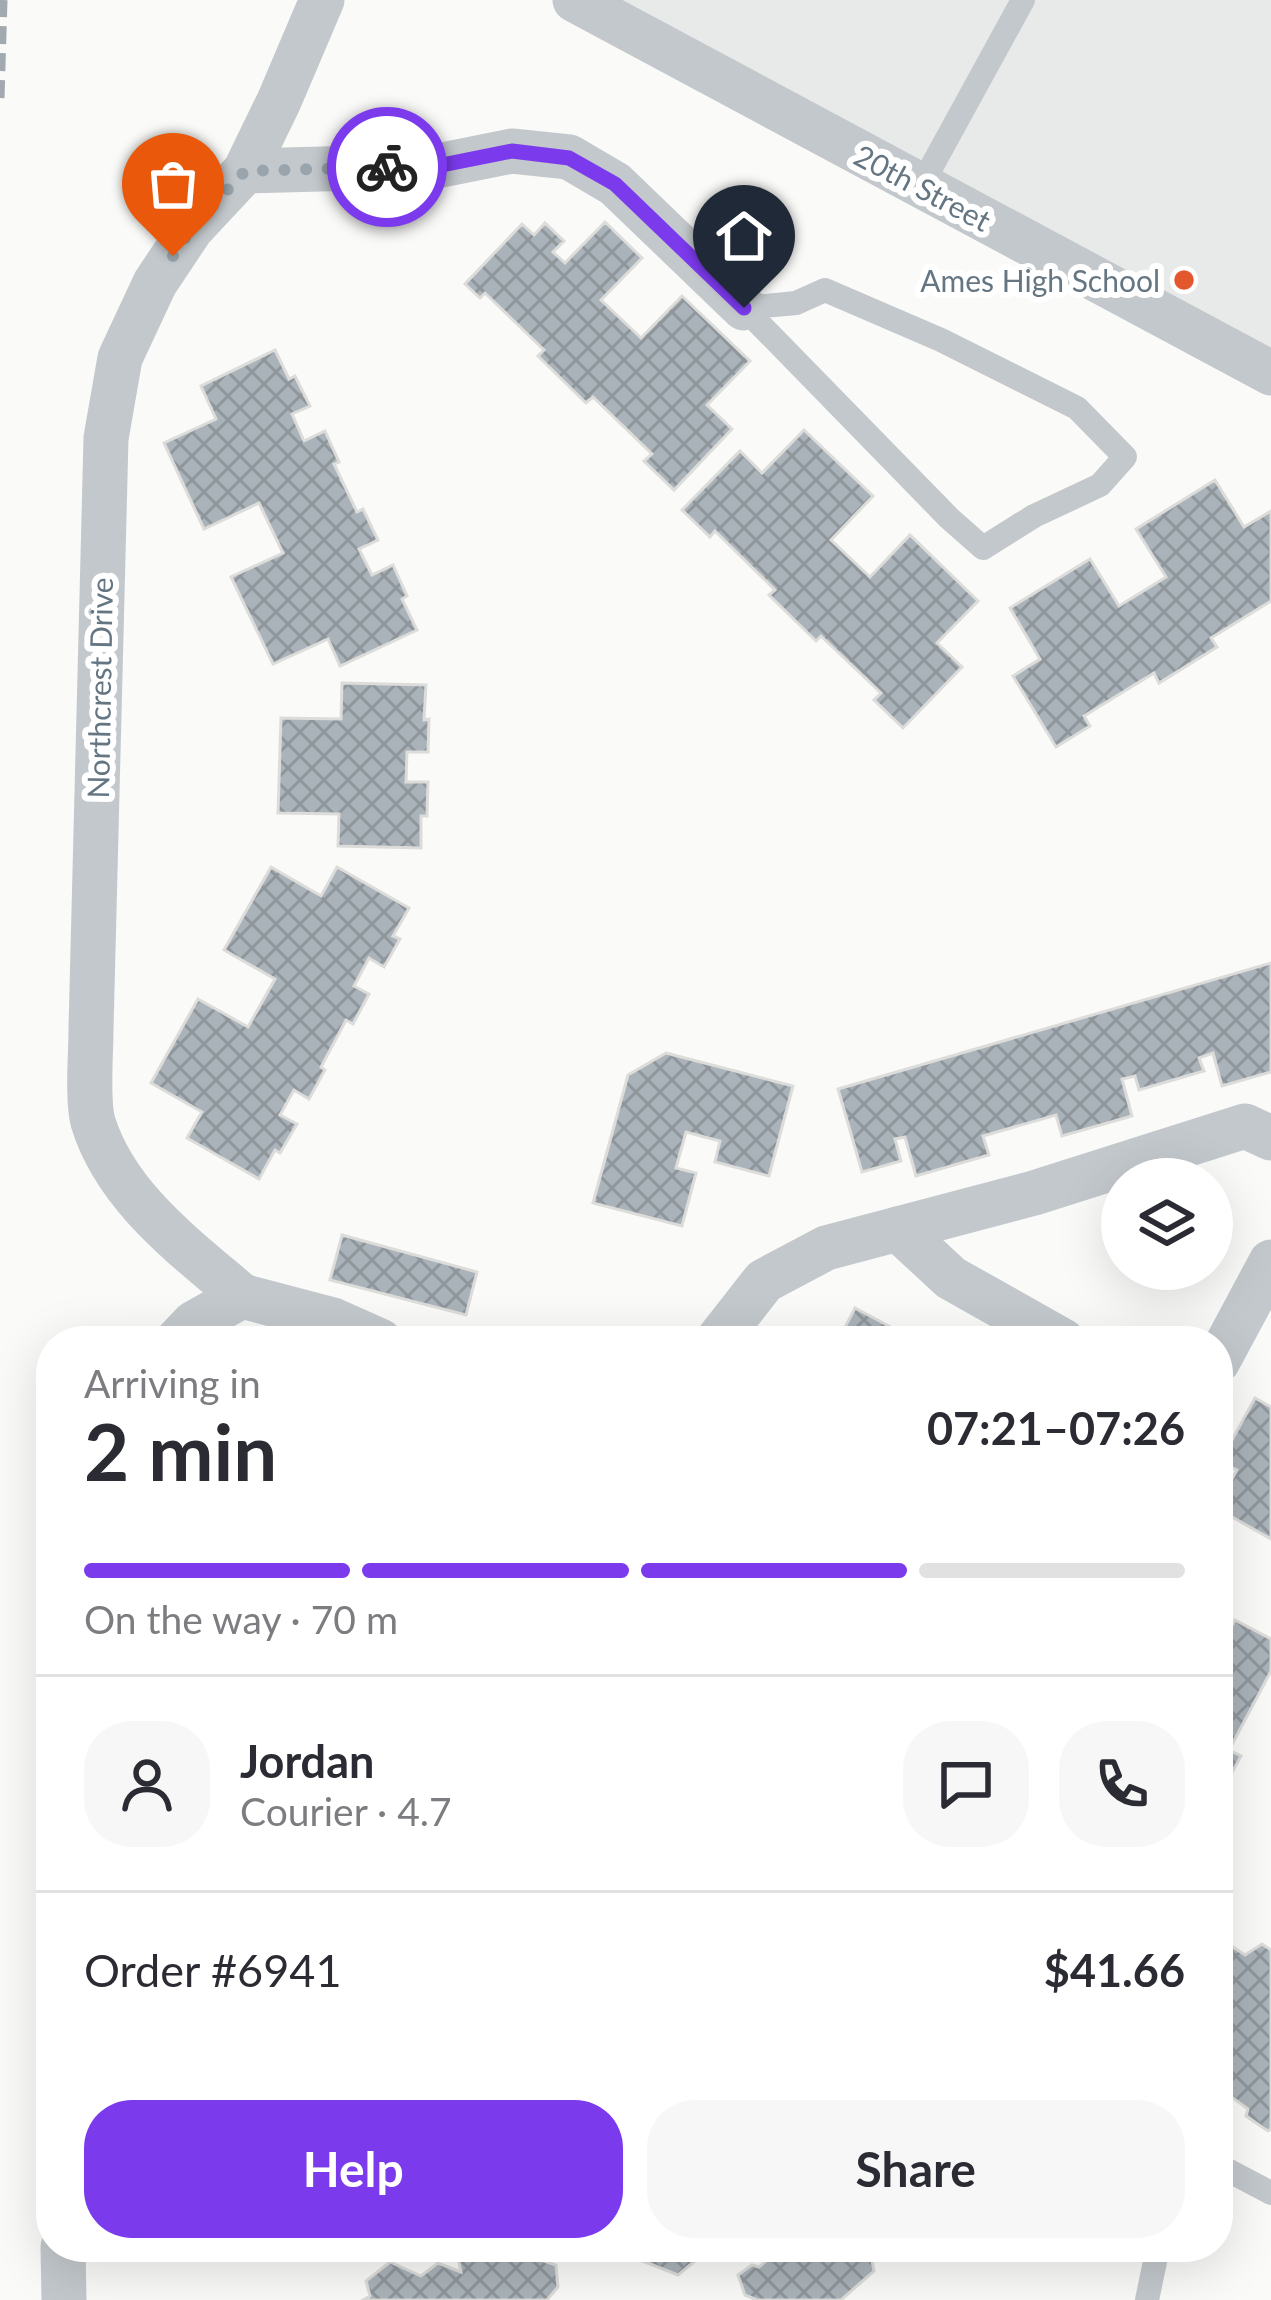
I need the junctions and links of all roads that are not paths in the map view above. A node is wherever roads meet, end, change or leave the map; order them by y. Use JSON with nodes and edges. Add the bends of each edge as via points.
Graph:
{"nodes":[{"id":1,"x":322,"y":0,"type":"edge"},
{"id":2,"x":574,"y":0,"type":"edge"},
{"id":3,"x":1023,"y":0,"type":"edge"},
{"id":4,"x":245,"y":171,"type":"junction"},
{"id":5,"x":921,"y":186,"type":"junction"},
{"id":6,"x":744,"y":308,"type":"junction"},
{"id":7,"x":1271,"y":373,"type":"edge"},
{"id":8,"x":1271,"y":1138,"type":"edge"},
{"id":9,"x":898,"y":1229,"type":"junction"},
{"id":10,"x":1271,"y":1262,"type":"edge"},
{"id":11,"x":242,"y":1296,"type":"junction"},
{"id":12,"x":191,"y":1326,"type":"edge"},
{"id":13,"x":346,"y":1326,"type":"edge"},
{"id":14,"x":729,"y":1326,"type":"edge"},
{"id":15,"x":1036,"y":1326,"type":"edge"},
{"id":16,"x":1233,"y":1333,"type":"edge"},
{"id":17,"x":1233,"y":2173,"type":"edge"},
{"id":18,"x":1271,"y":2193,"type":"edge"},
{"id":19,"x":63,"y":2262,"type":"edge"},
{"id":20,"x":1155,"y":2262,"type":"edge"},
{"id":21,"x":64,"y":2300,"type":"edge"},
{"id":22,"x":1147,"y":2300,"type":"edge"}],
"edges":[{"from":1,"to":4,"type":"street","name":"Northcrest Drive"},
{"from":2,"to":5,"type":"street","name":"20th Street"},
{"from":3,"to":5,"type":"lane"},
{"from":4,"to":6,"type":"street","via":[[437,166],[512,151],[569,158],[615,184]]},
{"from":4,"to":11,"type":"street","name":"Northcrest Drive","via":[[191,229],[120,358],[106,438],[91,1029],[92,1119],[118,1178]]},
{"from":5,"to":7,"type":"street","name":"20th Street"},
{"from":6,"to":6,"type":"lane","via":[[983,548],[1100,485],[1125,457],[1077,408],[825,290],[796,304]]},
{"from":8,"to":9,"type":"street","via":[[1245,1126]]},
{"from":9,"to":14,"type":"street","via":[[826,1248],[764,1281]]},
{"from":9,"to":15,"type":"street","via":[[951,1278]]},
{"from":10,"to":16,"type":"street"},
{"from":11,"to":12,"type":"street"},
{"from":11,"to":13,"type":"street"},
{"from":17,"to":18,"type":"lane"},
{"from":19,"to":21,"type":"street"},
{"from":20,"to":22,"type":"lane"}]}
